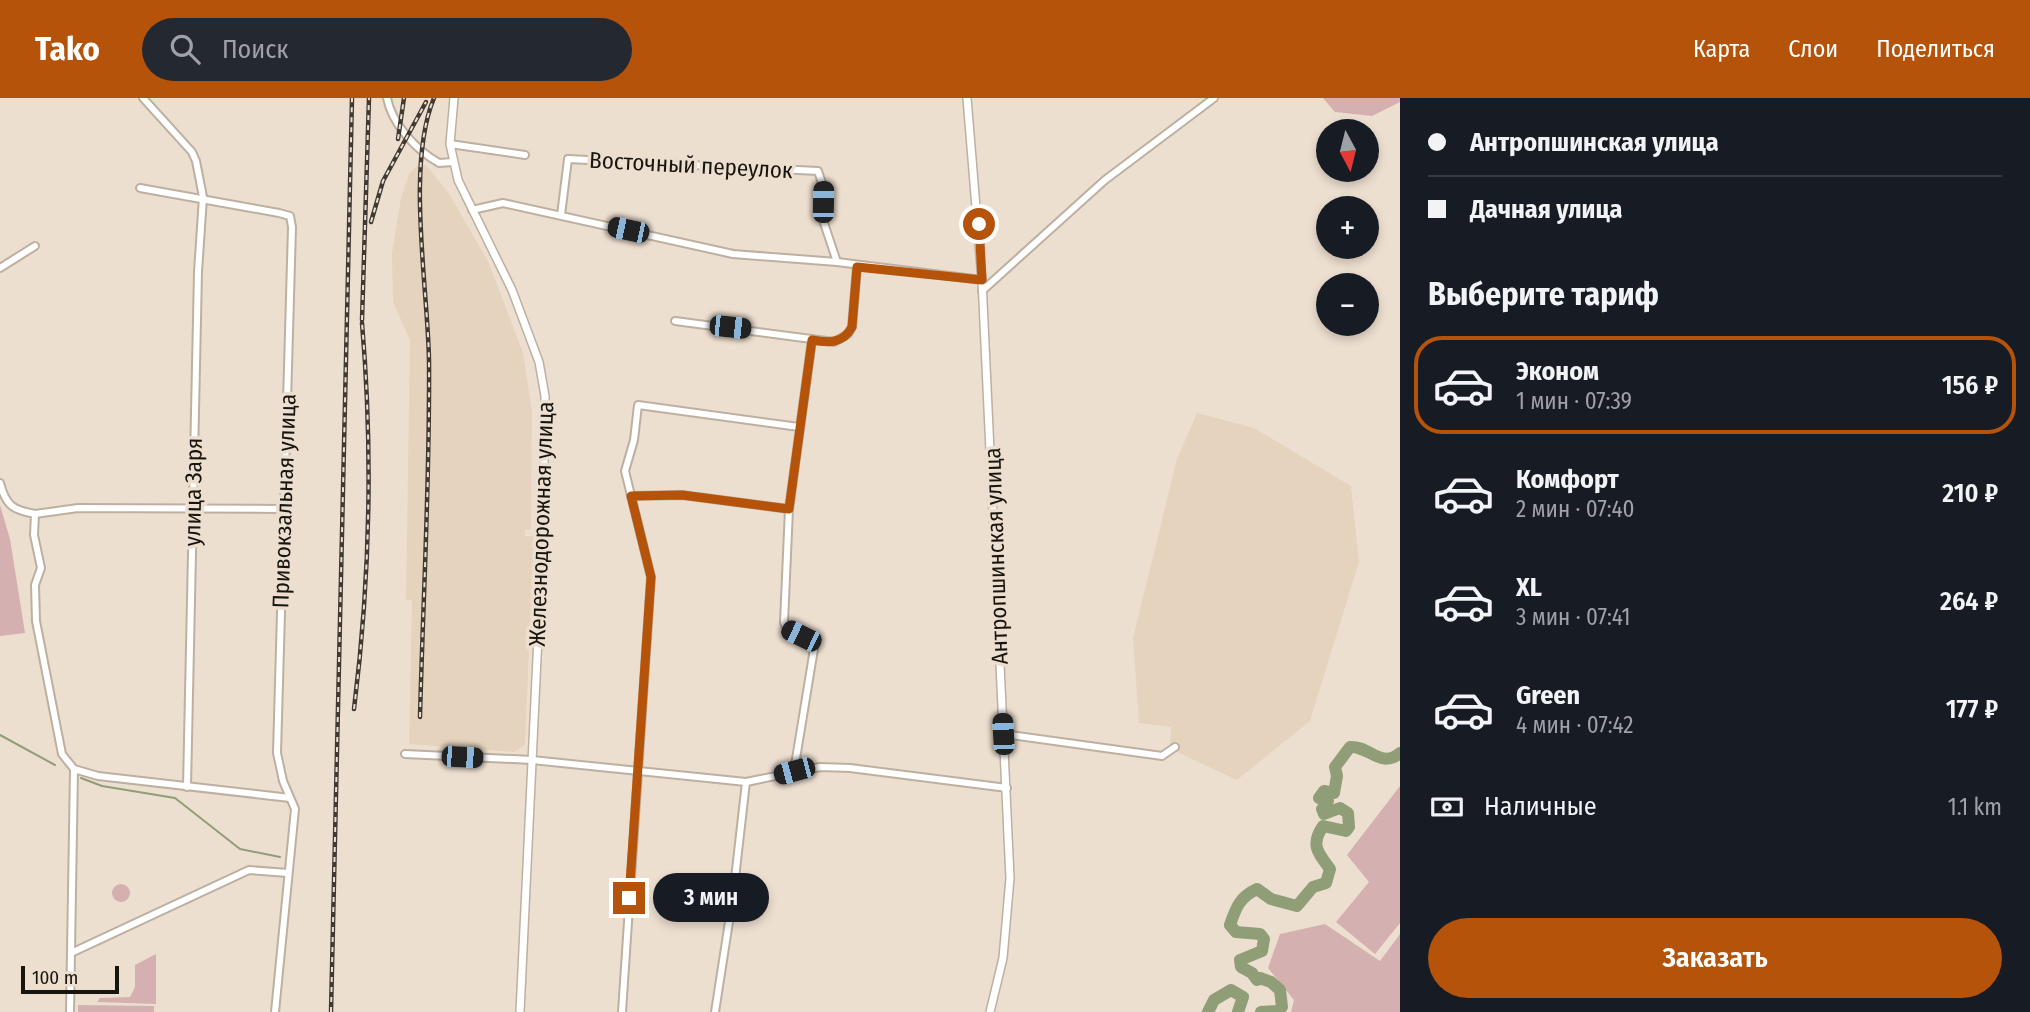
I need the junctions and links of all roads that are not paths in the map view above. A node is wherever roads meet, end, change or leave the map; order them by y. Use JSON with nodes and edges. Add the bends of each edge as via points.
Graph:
{"nodes":[{"id":1,"x":143,"y":98,"type":"edge"},
{"id":2,"x":387,"y":98,"type":"edge"},
{"id":3,"x":454,"y":98,"type":"edge"},
{"id":4,"x":967,"y":98,"type":"edge"},
{"id":5,"x":1214,"y":98,"type":"edge"},
{"id":6,"x":450,"y":144,"type":"junction"},
{"id":7,"x":525,"y":155,"type":"dead end"},
{"id":8,"x":453,"y":162,"type":"junction"},
{"id":9,"x":140,"y":188,"type":"dead end"},
{"id":10,"x":202,"y":197,"type":"junction"},
{"id":11,"x":472,"y":210,"type":"junction"},
{"id":12,"x":561,"y":215,"type":"junction"},
{"id":13,"x":35,"y":246,"type":"dead end"},
{"id":14,"x":837,"y":262,"type":"junction"},
{"id":15,"x":857,"y":267,"type":"junction"},
{"id":16,"x":0,"y":268,"type":"edge"},
{"id":17,"x":982,"y":280,"type":"junction"},
{"id":18,"x":982,"y":290,"type":"junction"},
{"id":19,"x":675,"y":321,"type":"dead end"},
{"id":20,"x":812,"y":340,"type":"junction"},
{"id":21,"x":799,"y":427,"type":"junction"},
{"id":22,"x":0,"y":484,"type":"edge"},
{"id":23,"x":631,"y":496,"type":"junction"},
{"id":24,"x":193,"y":507,"type":"junction"},
{"id":25,"x":284,"y":509,"type":"junction"},
{"id":26,"x":789,"y":509,"type":"junction"},
{"id":27,"x":35,"y":514,"type":"junction"},
{"id":28,"x":1003,"y":734,"type":"junction"},
{"id":29,"x":1175,"y":747,"type":"dead end"},
{"id":30,"x":405,"y":754,"type":"dead end"},
{"id":31,"x":532,"y":760,"type":"junction"},
{"id":32,"x":74,"y":771,"type":"junction"},
{"id":33,"x":636,"y":771,"type":"junction"},
{"id":34,"x":794,"y":771,"type":"junction"},
{"id":35,"x":746,"y":782,"type":"junction"},
{"id":36,"x":187,"y":787,"type":"junction"},
{"id":37,"x":1007,"y":788,"type":"junction"},
{"id":38,"x":290,"y":798,"type":"junction"},
{"id":39,"x":288,"y":873,"type":"junction"},
{"id":40,"x":71,"y":953,"type":"junction"},
{"id":41,"x":70,"y":1012,"type":"edge"},
{"id":42,"x":275,"y":1012,"type":"edge"},
{"id":43,"x":520,"y":1012,"type":"edge"},
{"id":44,"x":622,"y":1012,"type":"edge"},
{"id":45,"x":715,"y":1012,"type":"edge"},
{"id":46,"x":990,"y":1012,"type":"edge"}],
"edges":[{"from":1,"to":10,"type":"street","name":"улица Заря","via":[[192,152]]},
{"from":2,"to":8,"type":"street","via":[[393,118],[422,150],[439,163]]},
{"from":3,"to":6,"type":"street","name":"Железнодорожная улица"},
{"from":4,"to":17,"type":"street","name":"Антропшинская улица"},
{"from":5,"to":18,"type":"street","via":[[1105,180]]},
{"from":6,"to":7,"type":"street"},
{"from":6,"to":8,"type":"street","name":"Железнодорожная улица"},
{"from":8,"to":11,"type":"street","name":"Железнодорожная улица"},
{"from":9,"to":10,"type":"street"},
{"from":10,"to":24,"type":"street","name":"улица Заря"},
{"from":10,"to":25,"type":"street","name":"Привокзальная улица","via":[[290,216]]},
{"from":11,"to":12,"type":"street","via":[[503,203]]},
{"from":11,"to":31,"type":"street","name":"Железнодорожная улица","via":[[512,290],[539,362],[545,396]]},
{"from":12,"to":14,"type":"street","via":[[733,254]]},
{"from":12,"to":14,"type":"street","name":"Восточный переулок","via":[[568,159],[818,171],[823,186],[822,218]]},
{"from":13,"to":16,"type":"street"},
{"from":14,"to":15,"type":"street"},
{"from":15,"to":17,"type":"street"},
{"from":15,"to":20,"type":"street","via":[[848,334],[834,342]]},
{"from":17,"to":18,"type":"street","name":"Антропшинская улица"},
{"from":18,"to":28,"type":"street","name":"Антропшинская улица"},
{"from":19,"to":20,"type":"street"},
{"from":20,"to":21,"type":"street"},
{"from":21,"to":23,"type":"street","via":[[638,405],[625,471]]},
{"from":21,"to":26,"type":"street"},
{"from":22,"to":27,"type":"street","via":[[14,511]]},
{"from":23,"to":26,"type":"street","via":[[682,495]]},
{"from":23,"to":33,"type":"street","via":[[651,577]]},
{"from":24,"to":25,"type":"street"},
{"from":24,"to":27,"type":"street","via":[[78,508]]},
{"from":24,"to":36,"type":"street","name":"улица Заря"},
{"from":25,"to":38,"type":"street","name":"Привокзальная улица","via":[[277,753]]},
{"from":26,"to":34,"type":"street","via":[[784,622],[787,629],[815,643]]},
{"from":27,"to":32,"type":"street","via":[[41,568],[35,585],[41,658],[62,754]]},
{"from":28,"to":29,"type":"street","via":[[1162,756]]},
{"from":28,"to":37,"type":"street","name":"Антропшинская улица"},
{"from":30,"to":31,"type":"street"},
{"from":31,"to":33,"type":"street"},
{"from":31,"to":43,"type":"street","name":"Железнодорожная улица"},
{"from":32,"to":36,"type":"street"},
{"from":32,"to":40,"type":"street"},
{"from":33,"to":35,"type":"street"},
{"from":33,"to":44,"type":"street"},
{"from":34,"to":35,"type":"street"},
{"from":34,"to":37,"type":"street","via":[[850,768]]},
{"from":35,"to":45,"type":"street"},
{"from":36,"to":38,"type":"street"},
{"from":37,"to":46,"type":"street","name":"Антропшинская улица","via":[[1009,912]]},
{"from":38,"to":39,"type":"street","name":"Привокзальная улица","via":[[295,808]]},
{"from":39,"to":40,"type":"street","via":[[250,870]]},
{"from":39,"to":42,"type":"street","name":"Привокзальная улица"},
{"from":40,"to":41,"type":"street"}]}
